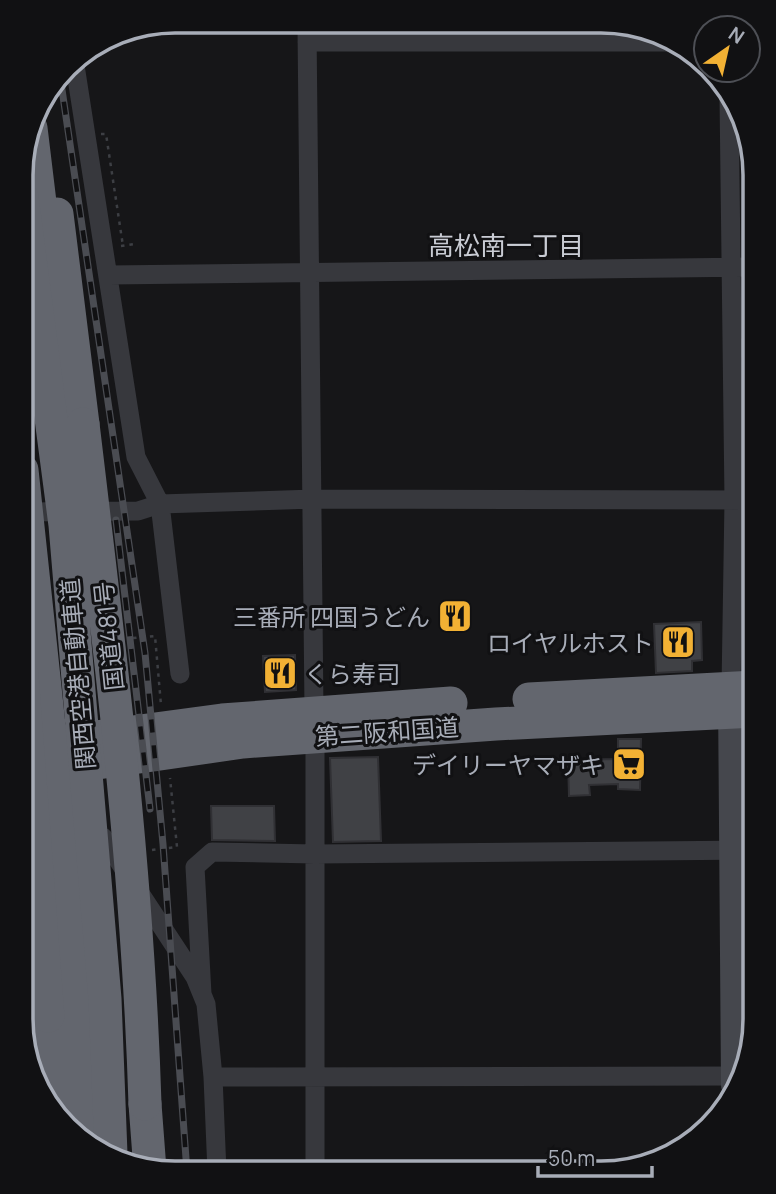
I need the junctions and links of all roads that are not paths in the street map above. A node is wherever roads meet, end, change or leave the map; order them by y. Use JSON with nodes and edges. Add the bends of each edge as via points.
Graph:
{"nodes":[{"id":1,"x":307,"y":35,"type":"edge"},
{"id":2,"x":648,"y":42,"type":"edge"},
{"id":3,"x":76,"y":74,"type":"edge"},
{"id":4,"x":729,"y":116,"type":"edge"},
{"id":5,"x":43,"y":125,"type":"edge"},
{"id":6,"x":34,"y":157,"type":"edge"},
{"id":7,"x":733,"y":267,"type":"junction"},
{"id":8,"x":743,"y":267,"type":"edge"},
{"id":9,"x":312,"y":274,"type":"junction"},
{"id":10,"x":109,"y":275,"type":"junction"},
{"id":11,"x":33,"y":281,"type":"edge"},
{"id":12,"x":733,"y":348,"type":"junction"},
{"id":13,"x":743,"y":348,"type":"edge"},
{"id":14,"x":33,"y":447,"type":"edge"},
{"id":15,"x":314,"y":499,"type":"junction"},
{"id":16,"x":734,"y":500,"type":"junction"},
{"id":17,"x":743,"y":500,"type":"edge"},
{"id":18,"x":160,"y":504,"type":"junction"},
{"id":19,"x":33,"y":512,"type":"edge"},
{"id":20,"x":71,"y":512,"type":"junction"},
{"id":21,"x":33,"y":626,"type":"edge"},
{"id":22,"x":180,"y":674,"type":"dead end"},
{"id":23,"x":742,"y":686,"type":"edge"},
{"id":24,"x":743,"y":699,"type":"edge"},
{"id":25,"x":315,"y":723,"type":"junction"},
{"id":26,"x":95,"y":750,"type":"junction"},
{"id":27,"x":43,"y":752,"type":"edge"},
{"id":28,"x":33,"y":819,"type":"edge"},
{"id":29,"x":103,"y":837,"type":"junction"},
{"id":30,"x":742,"y":850,"type":"edge"},
{"id":31,"x":315,"y":854,"type":"junction"},
{"id":32,"x":742,"y":897,"type":"edge"},
{"id":33,"x":67,"y":903,"type":"junction"},
{"id":34,"x":33,"y":930,"type":"edge"},
{"id":35,"x":202,"y":994,"type":"junction"},
{"id":36,"x":736,"y":1062,"type":"edge"},
{"id":37,"x":314,"y":1076,"type":"junction"},
{"id":38,"x":214,"y":1077,"type":"junction"},
{"id":39,"x":729,"y":1079,"type":"edge"},
{"id":40,"x":52,"y":1089,"type":"edge"},
{"id":41,"x":83,"y":1126,"type":"edge"},
{"id":42,"x":88,"y":1130,"type":"edge"},
{"id":43,"x":134,"y":1155,"type":"edge"},
{"id":44,"x":217,"y":1161,"type":"edge"},
{"id":45,"x":315,"y":1161,"type":"edge"}],
"edges":[{"from":1,"to":2,"type":"street"},
{"from":1,"to":9,"type":"street"},
{"from":3,"to":10,"type":"street"},
{"from":4,"to":7,"type":"street"},
{"from":5,"to":43,"type":"highway","name":"国道481号","bridge":true,"via":[[64,265],[125,796],[145,1104]]},
{"from":6,"to":20,"type":"highway"},
{"from":7,"to":8,"type":"street"},
{"from":7,"to":9,"type":"street"},
{"from":7,"to":12,"type":"street"},
{"from":9,"to":10,"type":"street"},
{"from":9,"to":15,"type":"street"},
{"from":10,"to":18,"type":"street","via":[[136,457]]},
{"from":11,"to":43,"type":"highway","name":"関西空港自動車道","bridge":true,"via":[[65,525],[105,999]]},
{"from":12,"to":13,"type":"street"},
{"from":12,"to":16,"type":"street"},
{"from":14,"to":42,"type":"highway","name":"関西空港自動車道","via":[[68,797]]},
{"from":15,"to":16,"type":"street"},
{"from":15,"to":18,"type":"street"},
{"from":15,"to":25,"type":"street"},
{"from":16,"to":17,"type":"street"},
{"from":16,"to":23,"type":"street"},
{"from":18,"to":20,"type":"street","via":[[138,511]]},
{"from":18,"to":22,"type":"street"},
{"from":19,"to":20,"type":"street"},
{"from":20,"to":26,"type":"highway"},
{"from":21,"to":27,"type":"highway"},
{"from":24,"to":25,"type":"highway","name":"第二阪和国道"},
{"from":25,"to":26,"type":"highway","name":"第二阪和国道"},
{"from":25,"to":31,"type":"street"},
{"from":26,"to":27,"type":"highway","name":"第二阪和国道"},
{"from":26,"to":29,"type":"highway"},
{"from":27,"to":33,"type":"highway"},
{"from":28,"to":40,"type":"highway","bridge":true},
{"from":29,"to":35,"type":"street","via":[[195,976]]},
{"from":29,"to":43,"type":"highway"},
{"from":30,"to":31,"type":"street"},
{"from":31,"to":35,"type":"street","via":[[212,852],[195,867]]},
{"from":31,"to":37,"type":"street"},
{"from":32,"to":36,"type":"street"},
{"from":33,"to":34,"type":"street"},
{"from":33,"to":41,"type":"highway","via":[[77,990]]},
{"from":35,"to":38,"type":"street"},
{"from":37,"to":38,"type":"street"},
{"from":37,"to":39,"type":"street"},
{"from":37,"to":45,"type":"street"},
{"from":38,"to":44,"type":"street"}]}
